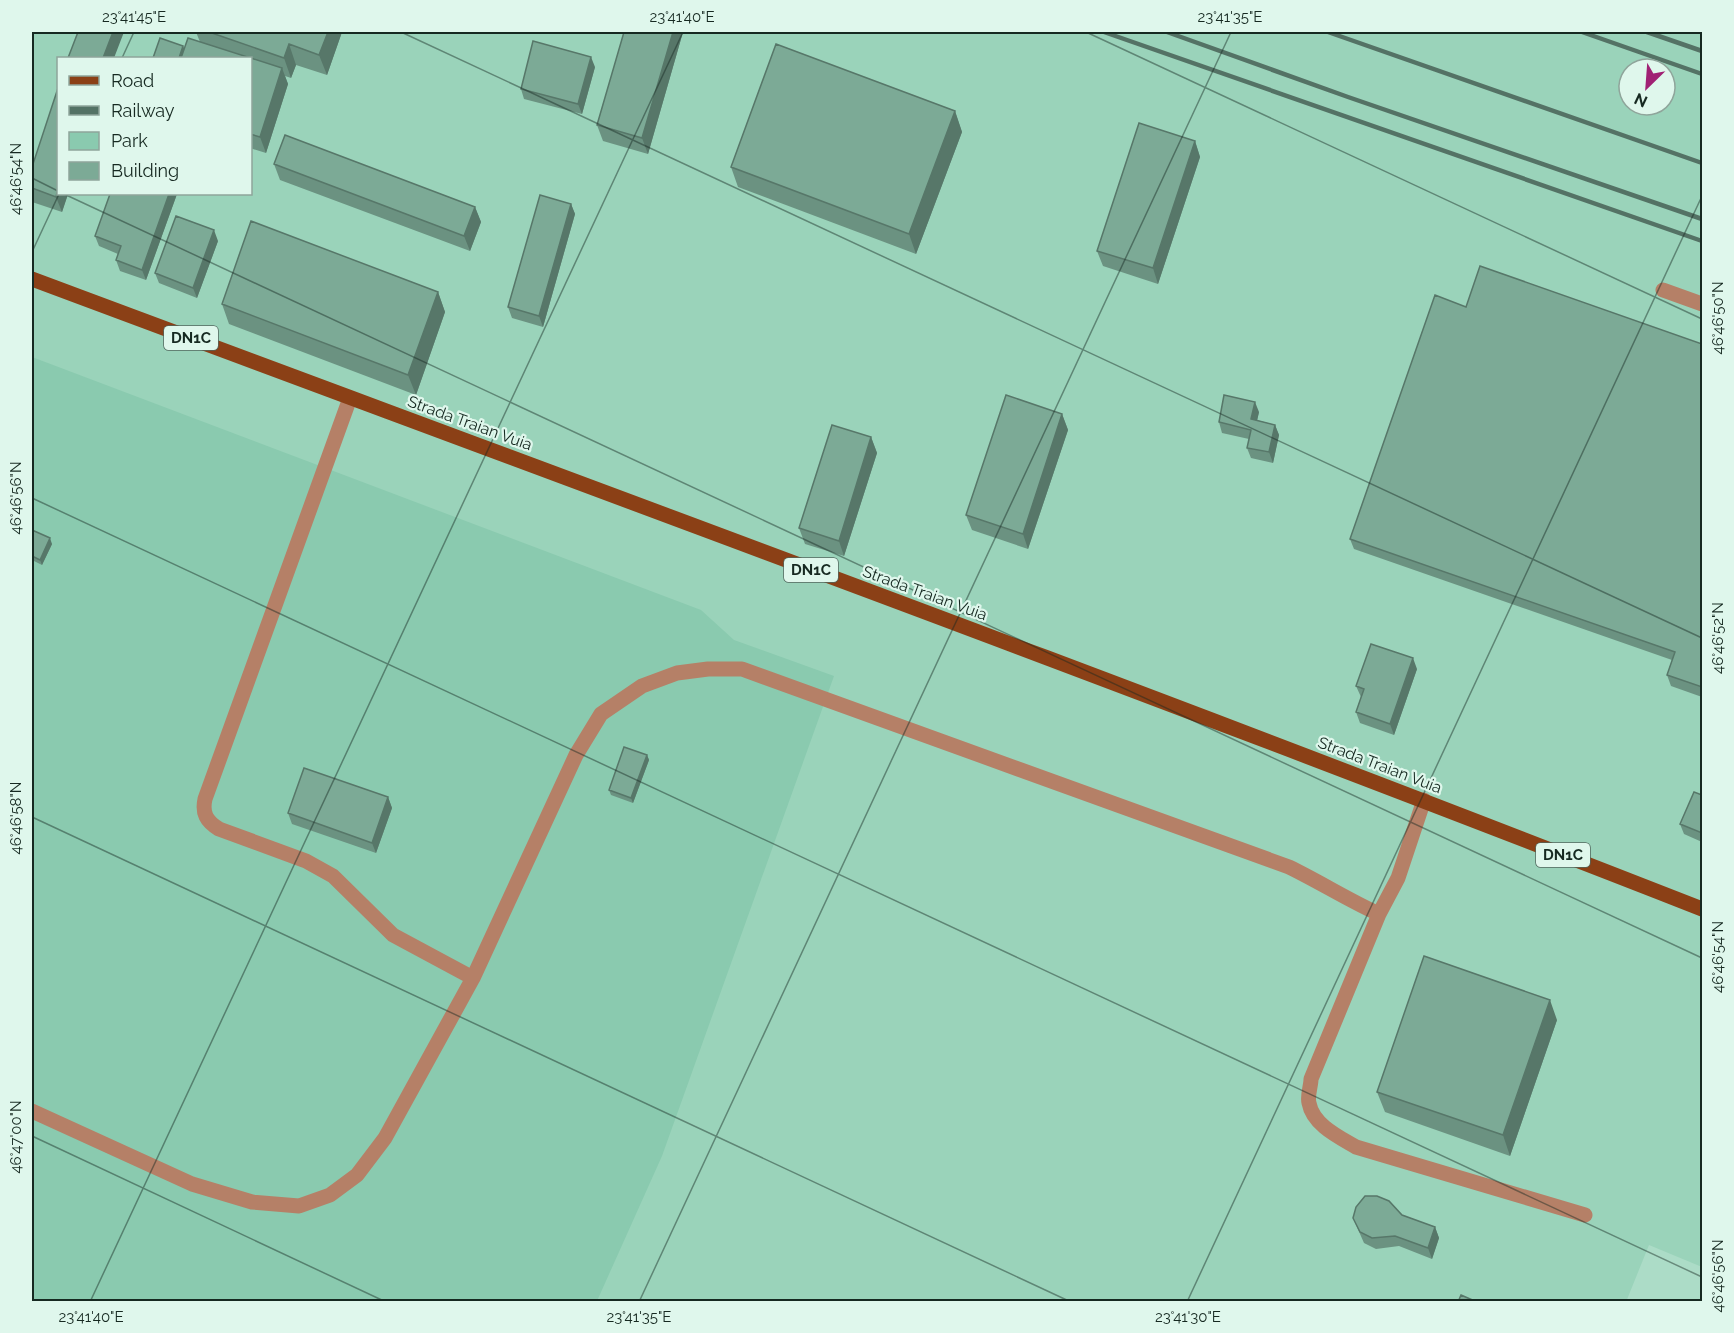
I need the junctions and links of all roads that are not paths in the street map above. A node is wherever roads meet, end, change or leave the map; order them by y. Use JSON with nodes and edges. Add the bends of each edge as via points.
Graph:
{"nodes":[{"id":1,"x":32,"y":279,"type":"edge"},
{"id":2,"x":1663,"y":290,"type":"dead end"},
{"id":3,"x":1702,"y":304,"type":"edge"},
{"id":4,"x":350,"y":398,"type":"junction"},
{"id":5,"x":1424,"y":800,"type":"junction"},
{"id":6,"x":1702,"y":909,"type":"edge"},
{"id":7,"x":1379,"y":915,"type":"junction"},
{"id":8,"x":473,"y":978,"type":"junction"},
{"id":9,"x":32,"y":1111,"type":"edge"},
{"id":10,"x":1585,"y":1215,"type":"dead end"}],
"edges":[{"from":1,"to":4,"type":"main road","name":"Strada Traian Vuia","number":"DN1C"},
{"from":2,"to":3,"type":"lane"},
{"from":4,"to":5,"type":"main road","name":"Strada Traian Vuia","number":"DN1C"},
{"from":4,"to":8,"type":"lane","via":[[203,808],[205,817],[219,829],[306,861],[333,876],[393,935]]},
{"from":5,"to":6,"type":"main road","name":"Strada Traian Vuia","number":"DN1C"},
{"from":5,"to":7,"type":"lane","via":[[1398,878]]},
{"from":7,"to":8,"type":"lane","via":[[1289,867],[742,669],[708,669],[676,673],[642,686],[602,714],[576,755]]},
{"from":7,"to":10,"type":"lane","via":[[1311,1079],[1309,1103],[1319,1122],[1356,1147]]},
{"from":8,"to":9,"type":"lane","via":[[385,1138],[357,1175],[330,1195],[299,1206],[252,1202],[192,1184]]}]}
